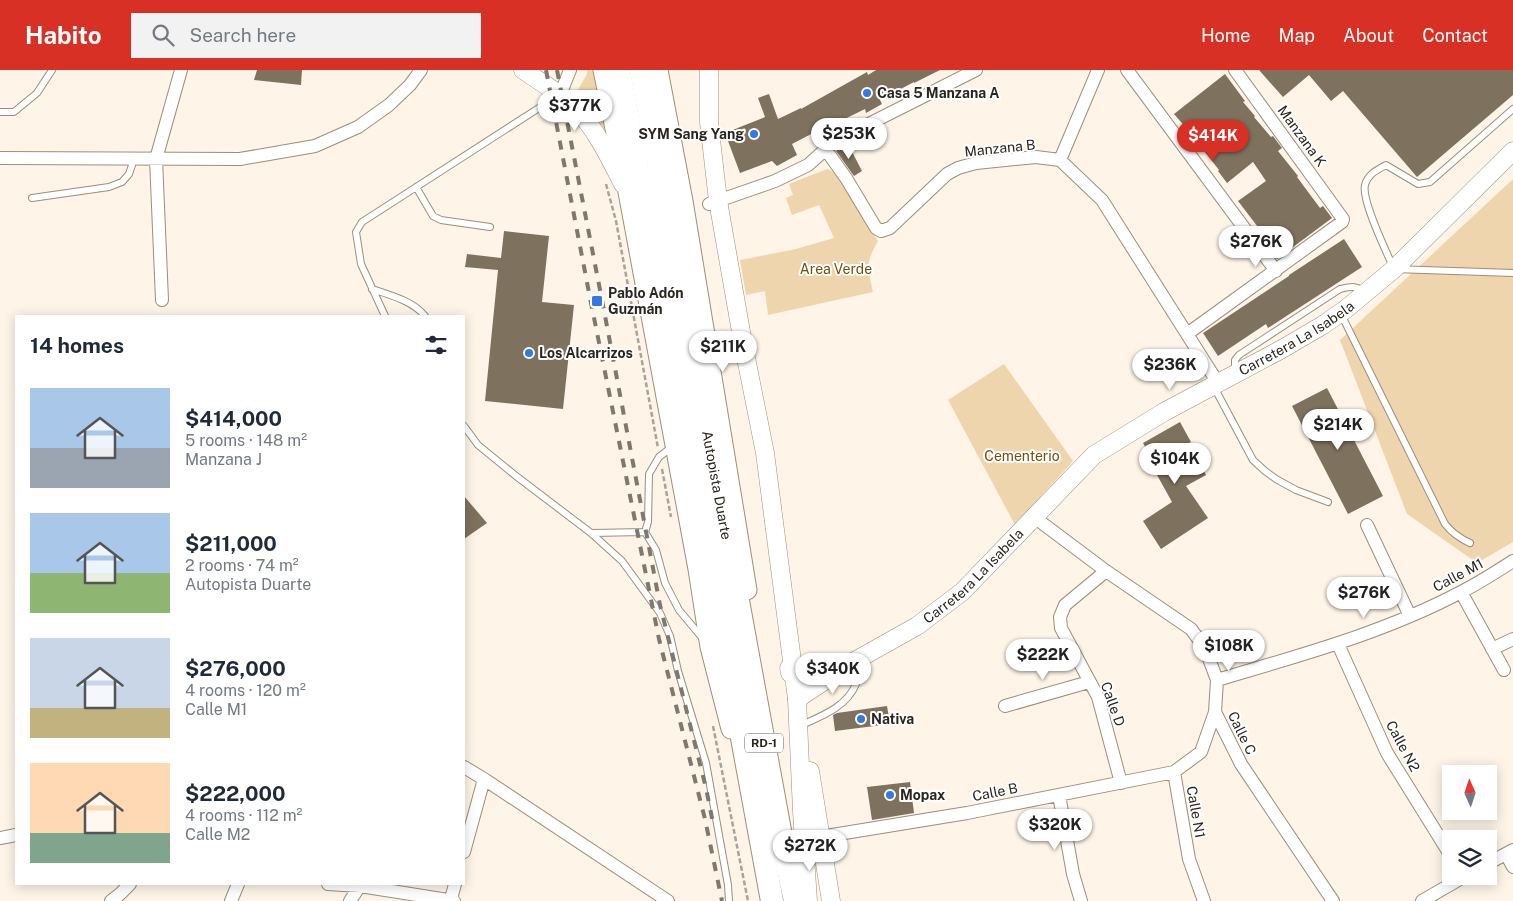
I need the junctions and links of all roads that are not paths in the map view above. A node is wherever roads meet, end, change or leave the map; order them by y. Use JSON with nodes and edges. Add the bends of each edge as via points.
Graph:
{"nodes":[{"id":1,"x":52,"y":70,"type":"edge"},
{"id":2,"x":181,"y":70,"type":"edge"},
{"id":3,"x":421,"y":70,"type":"edge"},
{"id":4,"x":523,"y":70,"type":"edge"},
{"id":5,"x":570,"y":70,"type":"edge"},
{"id":6,"x":603,"y":70,"type":"edge"},
{"id":7,"x":620,"y":70,"type":"edge"},
{"id":8,"x":641,"y":70,"type":"edge"},
{"id":9,"x":658,"y":70,"type":"edge"},
{"id":10,"x":699,"y":70,"type":"edge"},
{"id":11,"x":709,"y":70,"type":"edge"},
{"id":12,"x":976,"y":70,"type":"edge"},
{"id":13,"x":1098,"y":70,"type":"edge"},
{"id":14,"x":1127,"y":70,"type":"edge"},
{"id":15,"x":1235,"y":70,"type":"edge"},
{"id":16,"x":560,"y":94,"type":"junction"},
{"id":17,"x":1513,"y":109,"type":"edge"},
{"id":18,"x":0,"y":112,"type":"edge"},
{"id":19,"x":826,"y":150,"type":"junction"},
{"id":20,"x":1513,"y":150,"type":"edge"},
{"id":21,"x":0,"y":158,"type":"edge"},
{"id":22,"x":134,"y":159,"type":"junction"},
{"id":23,"x":156,"y":159,"type":"junction"},
{"id":24,"x":1060,"y":160,"type":"junction"},
{"id":25,"x":416,"y":187,"type":"junction"},
{"id":26,"x":628,"y":192,"type":"junction"},
{"id":27,"x":32,"y":198,"type":"dead end"},
{"id":28,"x":714,"y":202,"type":"junction"},
{"id":29,"x":490,"y":226,"type":"dead end"},
{"id":30,"x":1394,"y":269,"type":"junction"},
{"id":31,"x":1276,"y":271,"type":"junction"},
{"id":32,"x":1513,"y":273,"type":"edge"},
{"id":33,"x":372,"y":289,"type":"junction"},
{"id":34,"x":1366,"y":293,"type":"junction"},
{"id":35,"x":162,"y":300,"type":"dead end"},
{"id":36,"x":1340,"y":313,"type":"junction"},
{"id":37,"x":385,"y":315,"type":"edge"},
{"id":38,"x":423,"y":315,"type":"edge"},
{"id":39,"x":1187,"y":334,"type":"junction"},
{"id":40,"x":1235,"y":374,"type":"junction"},
{"id":41,"x":1215,"y":385,"type":"junction"},
{"id":42,"x":465,"y":427,"type":"edge"},
{"id":43,"x":674,"y":444,"type":"junction"},
{"id":44,"x":1328,"y":502,"type":"dead end"},
{"id":45,"x":1034,"y":517,"type":"junction"},
{"id":46,"x":1367,"y":525,"type":"dead end"},
{"id":47,"x":645,"y":532,"type":"junction"},
{"id":48,"x":591,"y":533,"type":"junction"},
{"id":49,"x":1470,"y":543,"type":"dead end"},
{"id":50,"x":1513,"y":561,"type":"edge"},
{"id":51,"x":1106,"y":571,"type":"junction"},
{"id":52,"x":725,"y":586,"type":"junction"},
{"id":53,"x":1461,"y":592,"type":"junction"},
{"id":54,"x":1410,"y":616,"type":"junction"},
{"id":55,"x":1513,"y":639,"type":"edge"},
{"id":56,"x":1338,"y":644,"type":"junction"},
{"id":57,"x":710,"y":647,"type":"junction"},
{"id":58,"x":791,"y":648,"type":"junction"},
{"id":59,"x":1492,"y":649,"type":"junction"},
{"id":60,"x":855,"y":661,"type":"junction"},
{"id":61,"x":1504,"y":670,"type":"dead end"},
{"id":62,"x":794,"y":677,"type":"junction"},
{"id":63,"x":1217,"y":680,"type":"junction"},
{"id":64,"x":1089,"y":682,"type":"junction"},
{"id":65,"x":798,"y":699,"type":"junction"},
{"id":66,"x":1005,"y":706,"type":"dead end"},
{"id":67,"x":1215,"y":712,"type":"junction"},
{"id":68,"x":804,"y":724,"type":"junction"},
{"id":69,"x":465,"y":769,"type":"edge"},
{"id":70,"x":1174,"y":772,"type":"junction"},
{"id":71,"x":484,"y":779,"type":"junction"},
{"id":72,"x":1121,"y":783,"type":"junction"},
{"id":73,"x":1059,"y":795,"type":"junction"},
{"id":74,"x":15,"y":835,"type":"edge"},
{"id":75,"x":781,"y":836,"type":"junction"},
{"id":76,"x":820,"y":837,"type":"junction"},
{"id":77,"x":0,"y":838,"type":"edge"},
{"id":78,"x":1442,"y":842,"type":"edge"},
{"id":79,"x":465,"y":848,"type":"edge"},
{"id":80,"x":1509,"y":852,"type":"edge"},
{"id":81,"x":1497,"y":859,"type":"edge"},
{"id":82,"x":1513,"y":867,"type":"edge"},
{"id":83,"x":768,"y":876,"type":"junction"},
{"id":84,"x":129,"y":885,"type":"edge"},
{"id":85,"x":238,"y":885,"type":"edge"},
{"id":86,"x":361,"y":885,"type":"edge"},
{"id":87,"x":455,"y":885,"type":"edge"},
{"id":88,"x":1450,"y":885,"type":"edge"},
{"id":89,"x":1428,"y":899,"type":"edge"},
{"id":90,"x":453,"y":900,"type":"edge"},
{"id":91,"x":111,"y":901,"type":"edge"},
{"id":92,"x":231,"y":901,"type":"edge"},
{"id":93,"x":350,"y":901,"type":"edge"},
{"id":94,"x":668,"y":901,"type":"edge"},
{"id":95,"x":729,"y":901,"type":"edge"},
{"id":96,"x":772,"y":901,"type":"edge"},
{"id":97,"x":795,"y":901,"type":"edge"},
{"id":98,"x":808,"y":901,"type":"edge"},
{"id":99,"x":831,"y":901,"type":"edge"},
{"id":100,"x":1080,"y":901,"type":"edge"},
{"id":101,"x":1204,"y":901,"type":"edge"},
{"id":102,"x":1333,"y":901,"type":"edge"}],
"edges":[{"from":1,"to":18,"type":"lane","via":[[37,93],[14,112]]},
{"from":2,"to":23,"type":"street"},
{"from":3,"to":23,"type":"street","via":[[388,105],[358,127],[315,146],[240,159]]},
{"from":4,"to":16,"type":"main road"},
{"from":5,"to":16,"type":"street"},
{"from":6,"to":26,"type":"main road"},
{"from":7,"to":52,"type":"highway","name":"Autopista Duarte","number":"RD-1"},
{"from":8,"to":52,"type":"highway","name":"Autopista Duarte","number":"RD-1"},
{"from":9,"to":75,"type":"main road","via":[[683,200],[756,642]]},
{"from":10,"to":28,"type":"main road","via":[[699,121]]},
{"from":11,"to":28,"type":"main road"},
{"from":12,"to":19,"type":"street","via":[[835,141]]},
{"from":13,"to":24,"type":"street"},
{"from":14,"to":31,"type":"street"},
{"from":15,"to":31,"type":"street","name":"Manzana K","via":[[1343,217]]},
{"from":16,"to":25,"type":"lane"},
{"from":16,"to":26,"type":"main road","via":[[598,135]]},
{"from":17,"to":30,"type":"lane","via":[[1430,182],[1418,184],[1386,165],[1369,175],[1364,187],[1368,206]]},
{"from":19,"to":24,"type":"street","name":"Manzana B","via":[[881,231],[890,228],[947,174],[958,168],[1036,157]]},
{"from":19,"to":28,"type":"street","via":[[808,165],[775,181]]},
{"from":20,"to":30,"type":"main road","name":"Carretera La Isabela"},
{"from":21,"to":22,"type":"street"},
{"from":22,"to":23,"type":"street"},
{"from":22,"to":27,"type":"lane","via":[[129,174],[122,182],[109,188]]},
{"from":23,"to":35,"type":"street"},
{"from":24,"to":39,"type":"street","via":[[1102,200]]},
{"from":25,"to":29,"type":"lane","via":[[433,216],[441,220]]},
{"from":25,"to":33,"type":"lane","via":[[362,222],[356,232],[361,264]]},
{"from":26,"to":43,"type":"main road"},
{"from":28,"to":58,"type":"main road","via":[[765,453]]},
{"from":28,"to":62,"type":"main road","via":[[790,673]]},
{"from":30,"to":32,"type":"lane"},
{"from":30,"to":34,"type":"main road","name":"Carretera La Isabela"},
{"from":31,"to":39,"type":"street"},
{"from":33,"to":37,"type":"lane"},
{"from":33,"to":38,"type":"lane","via":[[395,297]]},
{"from":34,"to":36,"type":"main road","name":"Carretera La Isabela"},
{"from":34,"to":40,"type":"lane","via":[[1357,287],[1340,289],[1239,355],[1235,360]]},
{"from":36,"to":40,"type":"main road","name":"Carretera La Isabela"},
{"from":36,"to":49,"type":"lane","via":[[1445,524],[1457,537]]},
{"from":39,"to":41,"type":"street"},
{"from":40,"to":41,"type":"main road","name":"Carretera La Isabela"},
{"from":41,"to":44,"type":"lane","via":[[1253,460],[1276,479]]},
{"from":41,"to":45,"type":"main road","name":"Carretera La Isabela","via":[[1094,455]]},
{"from":42,"to":48,"type":"lane","via":[[478,445]]},
{"from":43,"to":47,"type":"lane","via":[[659,457],[649,474]]},
{"from":43,"to":57,"type":"main road"},
{"from":45,"to":51,"type":"street","name":"Calle C"},
{"from":45,"to":60,"type":"main road","name":"Carretera La Isabela","via":[[962,592],[917,626]]},
{"from":46,"to":54,"type":"street"},
{"from":47,"to":48,"type":"lane"},
{"from":47,"to":57,"type":"lane","via":[[656,550],[665,583],[680,610]]},
{"from":48,"to":95,"type":"lane","via":[[622,561],[660,613],[670,636],[706,763]]},
{"from":50,"to":53,"type":"street","name":"Calle M1"},
{"from":51,"to":63,"type":"street","name":"Calle C","via":[[1191,629],[1205,648]]},
{"from":51,"to":64,"type":"street","name":"Calle D","via":[[1065,605],[1060,616],[1061,628]]},
{"from":52,"to":75,"type":"highway","name":"Autopista Duarte","number":"RD-1"},
{"from":52,"to":83,"type":"highway","number":"RD-1"},
{"from":53,"to":54,"type":"street","name":"Calle M1"},
{"from":53,"to":59,"type":"street"},
{"from":54,"to":56,"type":"street","name":"Calle M1"},
{"from":55,"to":59,"type":"street"},
{"from":56,"to":63,"type":"street","name":"Calle M1"},
{"from":56,"to":78,"type":"street","name":"Calle N2","via":[[1387,753]]},
{"from":57,"to":83,"type":"main road"},
{"from":58,"to":60,"type":"main road","via":[[802,660],[812,664]]},
{"from":58,"to":62,"type":"main road"},
{"from":59,"to":61,"type":"street"},
{"from":60,"to":62,"type":"main road"},
{"from":60,"to":65,"type":"main road"},
{"from":60,"to":68,"type":"lane","via":[[856,683],[848,698]]},
{"from":62,"to":65,"type":"main road"},
{"from":63,"to":67,"type":"street","name":"Calle C"},
{"from":64,"to":66,"type":"street"},
{"from":64,"to":72,"type":"street","name":"Calle D","via":[[1098,697]]},
{"from":65,"to":68,"type":"main road"},
{"from":65,"to":98,"type":"main road"},
{"from":67,"to":70,"type":"street","name":"Calle N1","via":[[1201,752]]},
{"from":67,"to":102,"type":"street","name":"Calle C","via":[[1241,764]]},
{"from":68,"to":76,"type":"main road"},
{"from":69,"to":71,"type":"street"},
{"from":70,"to":72,"type":"street","name":"Calle B"},
{"from":70,"to":101,"type":"street","name":"Calle N1","via":[[1189,859]]},
{"from":71,"to":79,"type":"street"},
{"from":71,"to":94,"type":"street"},
{"from":72,"to":73,"type":"street","name":"Calle B"},
{"from":73,"to":76,"type":"street","name":"Calle B"},
{"from":73,"to":100,"type":"street"},
{"from":74,"to":77,"type":"street"},
{"from":75,"to":97,"type":"highway","name":"Autopista Duarte","number":"RD-1"},
{"from":76,"to":99,"type":"main road"},
{"from":80,"to":81,"type":"street"},
{"from":80,"to":82,"type":"street"},
{"from":83,"to":96,"type":"highway","number":"RD-1"},
{"from":84,"to":91,"type":"street"},
{"from":85,"to":92,"type":"street"},
{"from":86,"to":90,"type":"street"},
{"from":86,"to":93,"type":"street"},
{"from":87,"to":90,"type":"street"},
{"from":88,"to":89,"type":"street"}]}
